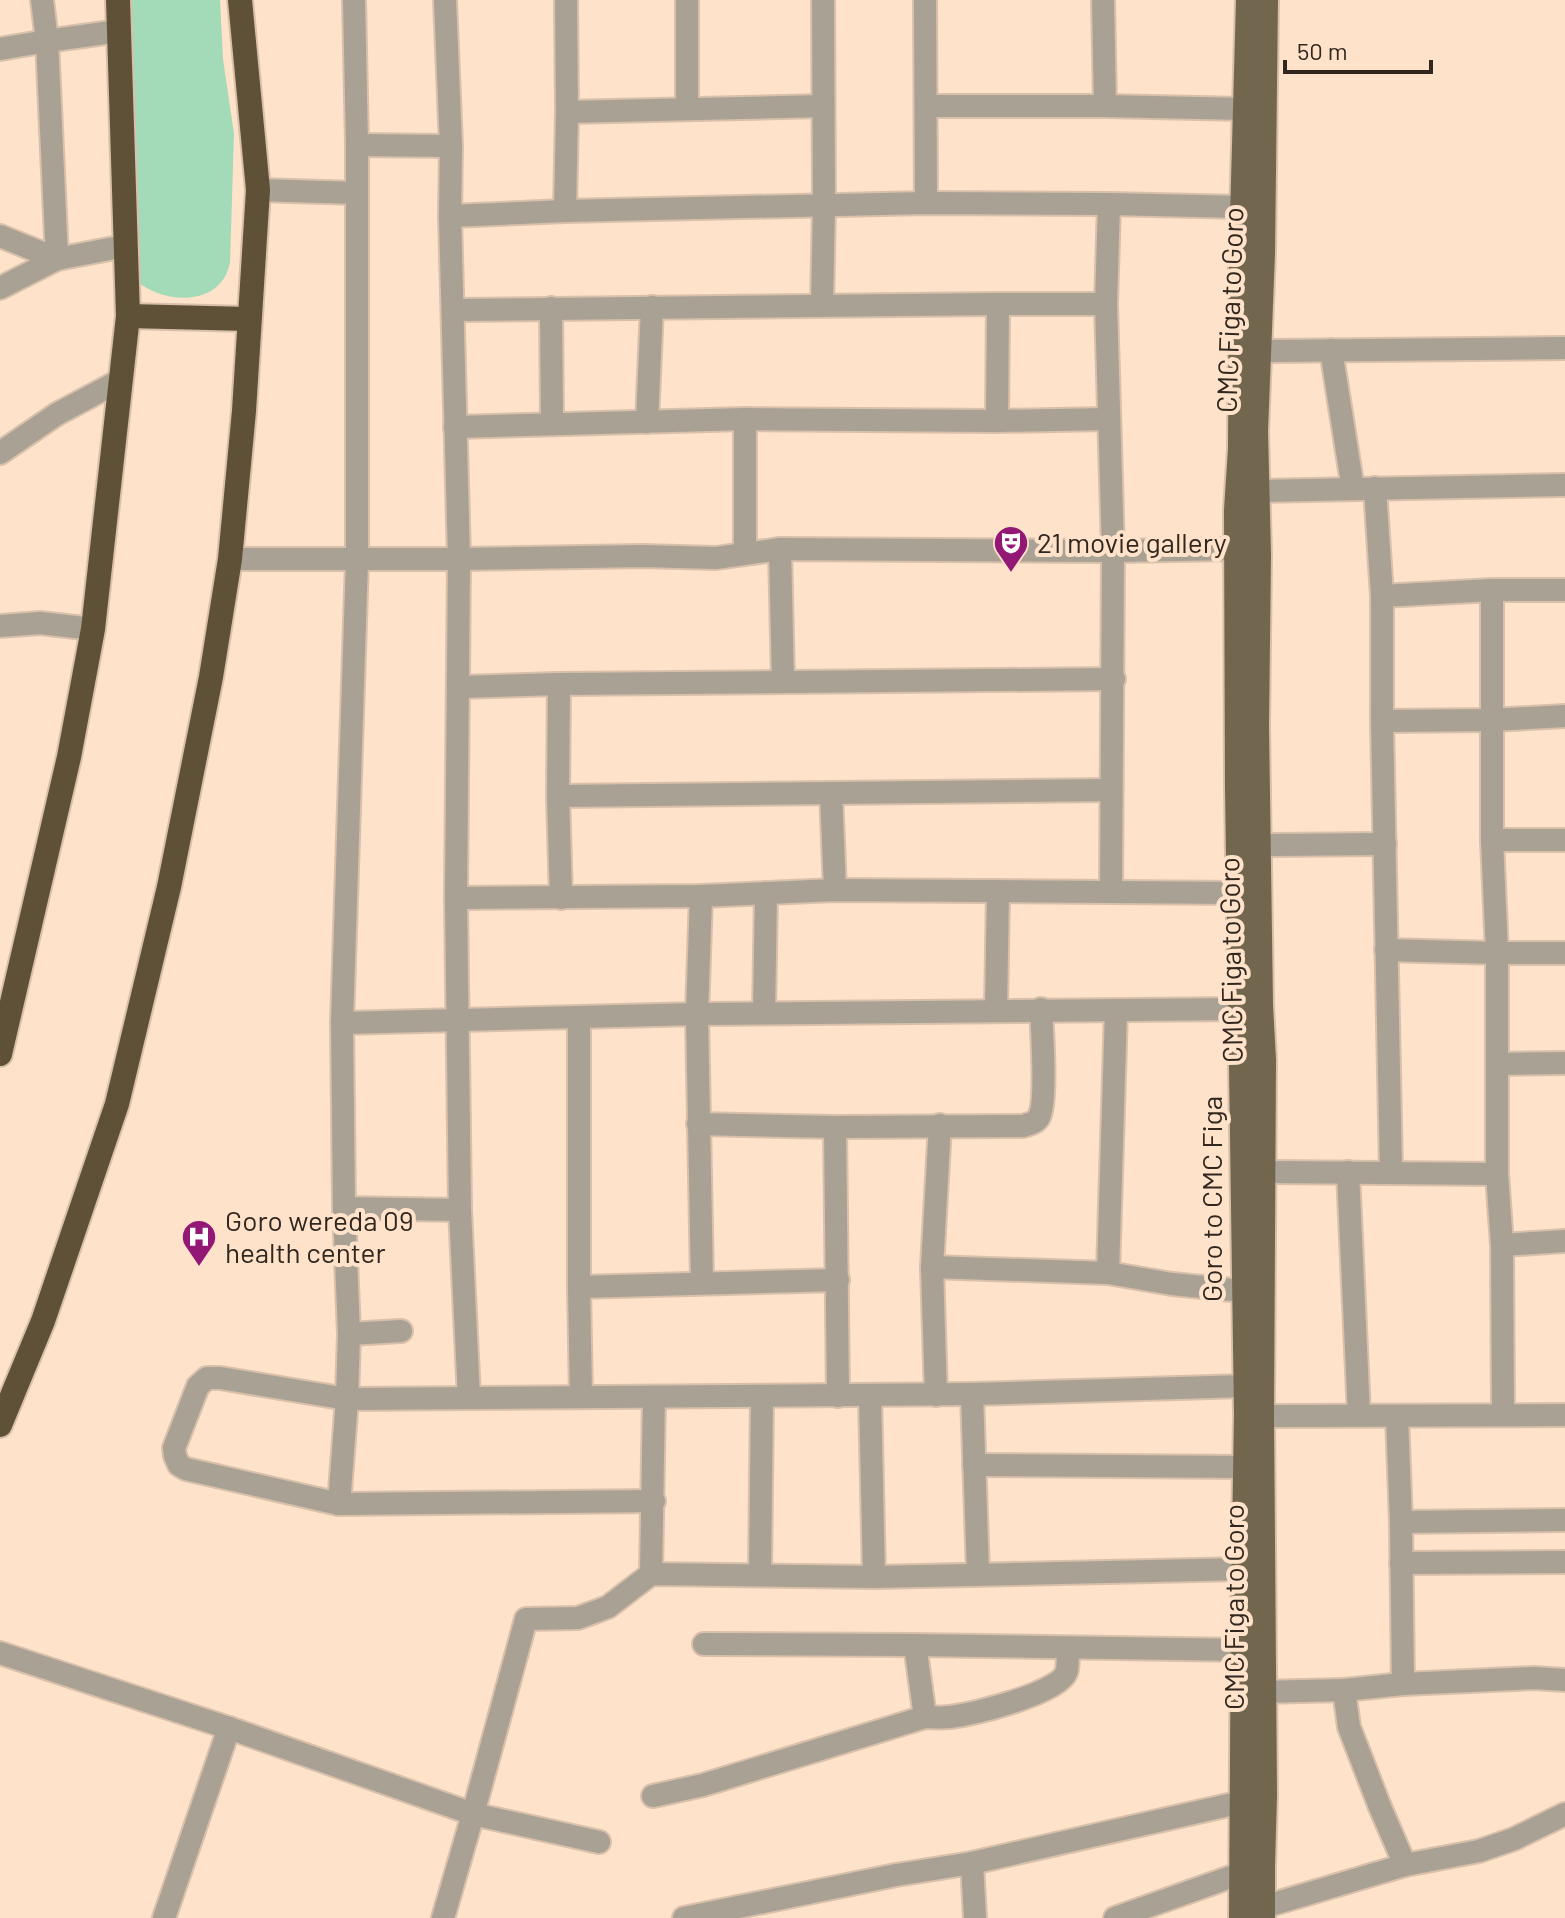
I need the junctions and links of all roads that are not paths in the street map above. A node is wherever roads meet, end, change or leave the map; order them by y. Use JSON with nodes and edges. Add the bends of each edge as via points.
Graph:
{"nodes":[{"id":1,"x":42,"y":0,"type":"edge"},
{"id":2,"x":118,"y":0,"type":"edge"},
{"id":3,"x":240,"y":0,"type":"edge"},
{"id":4,"x":354,"y":0,"type":"edge"},
{"id":5,"x":445,"y":0,"type":"edge"},
{"id":6,"x":566,"y":0,"type":"edge"},
{"id":7,"x":687,"y":0,"type":"edge"},
{"id":8,"x":823,"y":0,"type":"edge"},
{"id":9,"x":925,"y":0,"type":"edge"},
{"id":10,"x":1103,"y":0,"type":"edge"},
{"id":11,"x":1248,"y":0,"type":"edge"},
{"id":12,"x":1266,"y":0,"type":"edge"},
{"id":13,"x":119,"y":31,"type":"junction"},
{"id":14,"x":47,"y":41,"type":"junction"},
{"id":15,"x":0,"y":49,"type":"edge"},
{"id":16,"x":823,"y":106,"type":"junction"},
{"id":17,"x":927,"y":106,"type":"junction"},
{"id":18,"x":1105,"y":106,"type":"junction"},
{"id":19,"x":687,"y":108,"type":"junction"},
{"id":20,"x":1245,"y":109,"type":"junction"},
{"id":21,"x":567,"y":112,"type":"junction"},
{"id":22,"x":357,"y":145,"type":"junction"},
{"id":23,"x":451,"y":146,"type":"junction"},
{"id":24,"x":258,"y":190,"type":"junction"},
{"id":25,"x":357,"y":193,"type":"junction"},
{"id":26,"x":926,"y":203,"type":"junction"},
{"id":27,"x":1109,"y":204,"type":"junction"},
{"id":28,"x":824,"y":206,"type":"junction"},
{"id":29,"x":1243,"y":207,"type":"junction"},
{"id":30,"x":565,"y":211,"type":"junction"},
{"id":31,"x":450,"y":216,"type":"junction"},
{"id":32,"x":0,"y":236,"type":"edge"},
{"id":33,"x":125,"y":246,"type":"junction"},
{"id":34,"x":1252,"y":254,"type":"junction"},
{"id":35,"x":57,"y":259,"type":"junction"},
{"id":36,"x":0,"y":288,"type":"edge"},
{"id":37,"x":998,"y":304,"type":"junction"},
{"id":38,"x":1106,"y":304,"type":"junction"},
{"id":39,"x":822,"y":305,"type":"junction"},
{"id":40,"x":652,"y":307,"type":"junction"},
{"id":41,"x":551,"y":308,"type":"junction"},
{"id":42,"x":454,"y":310,"type":"junction"},
{"id":43,"x":128,"y":316,"type":"junction"},
{"id":44,"x":249,"y":319,"type":"junction"},
{"id":45,"x":1565,"y":348,"type":"edge"},
{"id":46,"x":1331,"y":350,"type":"junction"},
{"id":47,"x":1258,"y":351,"type":"junction"},
{"id":48,"x":121,"y":380,"type":"junction"},
{"id":49,"x":745,"y":419,"type":"junction"},
{"id":50,"x":1108,"y":419,"type":"junction"},
{"id":51,"x":997,"y":421,"type":"junction"},
{"id":52,"x":647,"y":422,"type":"junction"},
{"id":53,"x":552,"y":424,"type":"junction"},
{"id":54,"x":455,"y":427,"type":"junction"},
{"id":55,"x":0,"y":453,"type":"edge"},
{"id":56,"x":1565,"y":485,"type":"edge"},
{"id":57,"x":1364,"y":488,"type":"junction"},
{"id":58,"x":1258,"y":491,"type":"junction"},
{"id":59,"x":780,"y":549,"type":"junction"},
{"id":60,"x":1236,"y":549,"type":"junction"},
{"id":61,"x":1113,"y":551,"type":"junction"},
{"id":62,"x":745,"y":553,"type":"junction"},
{"id":63,"x":230,"y":559,"type":"junction"},
{"id":64,"x":459,"y":559,"type":"junction"},
{"id":65,"x":357,"y":560,"type":"junction"},
{"id":66,"x":1492,"y":590,"type":"junction"},
{"id":67,"x":1565,"y":590,"type":"edge"},
{"id":68,"x":1382,"y":596,"type":"junction"},
{"id":69,"x":0,"y":626,"type":"edge"},
{"id":70,"x":93,"y":629,"type":"junction"},
{"id":71,"x":1114,"y":679,"type":"junction"},
{"id":72,"x":783,"y":682,"type":"junction"},
{"id":73,"x":559,"y":684,"type":"junction"},
{"id":74,"x":458,"y":687,"type":"junction"},
{"id":75,"x":1565,"y":716,"type":"edge"},
{"id":76,"x":1492,"y":720,"type":"junction"},
{"id":77,"x":1382,"y":721,"type":"junction"},
{"id":78,"x":1111,"y":790,"type":"junction"},
{"id":79,"x":831,"y":793,"type":"junction"},
{"id":80,"x":558,"y":796,"type":"junction"},
{"id":81,"x":1492,"y":840,"type":"junction"},
{"id":82,"x":1565,"y":840,"type":"edge"},
{"id":83,"x":1385,"y":844,"type":"junction"},
{"id":84,"x":1259,"y":845,"type":"junction"},
{"id":85,"x":835,"y":890,"type":"junction"},
{"id":86,"x":998,"y":891,"type":"junction"},
{"id":87,"x":1111,"y":891,"type":"junction"},
{"id":88,"x":766,"y":893,"type":"junction"},
{"id":89,"x":1239,"y":893,"type":"junction"},
{"id":90,"x":701,"y":896,"type":"junction"},
{"id":91,"x":456,"y":898,"type":"junction"},
{"id":92,"x":561,"y":898,"type":"junction"},
{"id":93,"x":1386,"y":950,"type":"junction"},
{"id":94,"x":1497,"y":953,"type":"junction"},
{"id":95,"x":1565,"y":953,"type":"edge"},
{"id":96,"x":1041,"y":1009,"type":"junction"},
{"id":97,"x":1240,"y":1009,"type":"junction"},
{"id":98,"x":996,"y":1010,"type":"junction"},
{"id":99,"x":1116,"y":1010,"type":"junction"},
{"id":100,"x":764,"y":1013,"type":"junction"},
{"id":101,"x":697,"y":1014,"type":"junction"},
{"id":102,"x":579,"y":1017,"type":"junction"},
{"id":103,"x":458,"y":1020,"type":"junction"},
{"id":104,"x":342,"y":1023,"type":"junction"},
{"id":105,"x":0,"y":1054,"type":"edge"},
{"id":106,"x":1252,"y":1059,"type":"junction"},
{"id":107,"x":1565,"y":1063,"type":"edge"},
{"id":108,"x":1498,"y":1064,"type":"junction"},
{"id":109,"x":698,"y":1124,"type":"junction"},
{"id":110,"x":940,"y":1125,"type":"junction"},
{"id":111,"x":835,"y":1127,"type":"junction"},
{"id":112,"x":1262,"y":1172,"type":"junction"},
{"id":113,"x":1348,"y":1172,"type":"junction"},
{"id":114,"x":1391,"y":1172,"type":"junction"},
{"id":115,"x":1497,"y":1174,"type":"junction"},
{"id":116,"x":344,"y":1208,"type":"junction"},
{"id":117,"x":460,"y":1210,"type":"junction"},
{"id":118,"x":1565,"y":1241,"type":"edge"},
{"id":119,"x":1502,"y":1245,"type":"junction"},
{"id":120,"x":932,"y":1267,"type":"junction"},
{"id":121,"x":1108,"y":1273,"type":"junction"},
{"id":122,"x":838,"y":1280,"type":"junction"},
{"id":123,"x":702,"y":1282,"type":"junction"},
{"id":124,"x":579,"y":1287,"type":"junction"},
{"id":125,"x":1243,"y":1291,"type":"junction"},
{"id":126,"x":401,"y":1331,"type":"dead end"},
{"id":127,"x":349,"y":1334,"type":"junction"},
{"id":128,"x":1245,"y":1386,"type":"junction"},
{"id":129,"x":972,"y":1394,"type":"junction"},
{"id":130,"x":870,"y":1395,"type":"junction"},
{"id":131,"x":936,"y":1395,"type":"junction"},
{"id":132,"x":762,"y":1396,"type":"junction"},
{"id":133,"x":838,"y":1396,"type":"junction"},
{"id":134,"x":581,"y":1397,"type":"junction"},
{"id":135,"x":654,"y":1397,"type":"junction"},
{"id":136,"x":469,"y":1398,"type":"junction"},
{"id":137,"x":347,"y":1399,"type":"junction"},
{"id":138,"x":1359,"y":1415,"type":"junction"},
{"id":139,"x":1503,"y":1415,"type":"junction"},
{"id":140,"x":1565,"y":1415,"type":"edge"},
{"id":141,"x":1262,"y":1416,"type":"junction"},
{"id":142,"x":1397,"y":1417,"type":"junction"},
{"id":143,"x":0,"y":1425,"type":"edge"},
{"id":144,"x":974,"y":1465,"type":"junction"},
{"id":145,"x":1244,"y":1467,"type":"junction"},
{"id":146,"x":654,"y":1501,"type":"junction"},
{"id":147,"x":339,"y":1504,"type":"junction"},
{"id":148,"x":1565,"y":1520,"type":"edge"},
{"id":149,"x":1401,"y":1522,"type":"junction"},
{"id":150,"x":1565,"y":1562,"type":"edge"},
{"id":151,"x":1401,"y":1563,"type":"junction"},
{"id":152,"x":1243,"y":1569,"type":"junction"},
{"id":153,"x":651,"y":1574,"type":"junction"},
{"id":154,"x":978,"y":1574,"type":"junction"},
{"id":155,"x":760,"y":1575,"type":"junction"},
{"id":156,"x":874,"y":1577,"type":"junction"},
{"id":157,"x":704,"y":1644,"type":"dead end"},
{"id":158,"x":915,"y":1645,"type":"junction"},
{"id":159,"x":1068,"y":1648,"type":"junction"},
{"id":160,"x":1243,"y":1650,"type":"junction"},
{"id":161,"x":0,"y":1653,"type":"edge"},
{"id":162,"x":1565,"y":1680,"type":"edge"},
{"id":163,"x":1403,"y":1684,"type":"junction"},
{"id":164,"x":1344,"y":1690,"type":"junction"},
{"id":165,"x":1264,"y":1692,"type":"junction"},
{"id":166,"x":925,"y":1717,"type":"junction"},
{"id":167,"x":229,"y":1728,"type":"junction"},
{"id":168,"x":653,"y":1796,"type":"dead end"},
{"id":169,"x":1242,"y":1802,"type":"junction"},
{"id":170,"x":473,"y":1814,"type":"junction"},
{"id":171,"x":1565,"y":1814,"type":"edge"},
{"id":172,"x":599,"y":1842,"type":"dead end"},
{"id":173,"x":972,"y":1863,"type":"junction"},
{"id":174,"x":1405,"y":1865,"type":"junction"},
{"id":175,"x":1242,"y":1873,"type":"junction"},
{"id":176,"x":1256,"y":1914,"type":"edge"},
{"id":177,"x":695,"y":1917,"type":"edge"},
{"id":178,"x":164,"y":1918,"type":"edge"},
{"id":179,"x":443,"y":1918,"type":"edge"},
{"id":180,"x":975,"y":1918,"type":"edge"},
{"id":181,"x":1115,"y":1918,"type":"edge"}],
"edges":[{"from":1,"to":14,"type":"street"},
{"from":2,"to":13,"type":"highway"},
{"from":3,"to":24,"type":"highway"},
{"from":4,"to":22,"type":"street"},
{"from":5,"to":23,"type":"street"},
{"from":6,"to":21,"type":"street"},
{"from":7,"to":19,"type":"street"},
{"from":8,"to":16,"type":"street"},
{"from":9,"to":17,"type":"street"},
{"from":10,"to":18,"type":"street"},
{"from":11,"to":20,"type":"main road","name":"Goro to CMC Figa"},
{"from":12,"to":34,"type":"main road","name":"CMC Figa to Goro"},
{"from":13,"to":14,"type":"street"},
{"from":13,"to":33,"type":"highway"},
{"from":14,"to":15,"type":"street"},
{"from":14,"to":35,"type":"street"},
{"from":16,"to":19,"type":"street"},
{"from":16,"to":28,"type":"street"},
{"from":17,"to":18,"type":"street"},
{"from":17,"to":26,"type":"street"},
{"from":18,"to":20,"type":"street"},
{"from":19,"to":21,"type":"street"},
{"from":20,"to":29,"type":"main road","name":"Goro to CMC Figa"},
{"from":21,"to":30,"type":"street"},
{"from":22,"to":23,"type":"street"},
{"from":22,"to":25,"type":"street"},
{"from":23,"to":31,"type":"street"},
{"from":24,"to":25,"type":"street"},
{"from":24,"to":44,"type":"highway"},
{"from":25,"to":65,"type":"street"},
{"from":26,"to":27,"type":"street"},
{"from":26,"to":28,"type":"street"},
{"from":27,"to":29,"type":"street"},
{"from":27,"to":38,"type":"street"},
{"from":28,"to":30,"type":"street"},
{"from":28,"to":39,"type":"street"},
{"from":29,"to":34,"type":"main road","name":"Goro to CMC Figa"},
{"from":30,"to":31,"type":"street"},
{"from":31,"to":42,"type":"street"},
{"from":32,"to":35,"type":"street"},
{"from":33,"to":35,"type":"street"},
{"from":33,"to":43,"type":"highway"},
{"from":34,"to":47,"type":"main road","name":"CMC Figa to Goro"},
{"from":34,"to":60,"type":"main road","name":"Goro to CMC Figa"},
{"from":35,"to":36,"type":"street"},
{"from":37,"to":38,"type":"street"},
{"from":37,"to":39,"type":"street"},
{"from":37,"to":51,"type":"street"},
{"from":38,"to":50,"type":"street"},
{"from":39,"to":40,"type":"street"},
{"from":40,"to":41,"type":"street"},
{"from":40,"to":52,"type":"street"},
{"from":41,"to":42,"type":"street"},
{"from":41,"to":53,"type":"street"},
{"from":42,"to":54,"type":"street"},
{"from":43,"to":44,"type":"highway"},
{"from":43,"to":48,"type":"highway"},
{"from":44,"to":63,"type":"highway"},
{"from":45,"to":46,"type":"street"},
{"from":46,"to":47,"type":"street"},
{"from":46,"to":57,"type":"street"},
{"from":47,"to":58,"type":"main road","name":"CMC Figa to Goro"},
{"from":48,"to":55,"type":"street"},
{"from":48,"to":70,"type":"highway"},
{"from":49,"to":51,"type":"street"},
{"from":49,"to":52,"type":"street"},
{"from":49,"to":62,"type":"street"},
{"from":50,"to":51,"type":"street"},
{"from":50,"to":61,"type":"street"},
{"from":52,"to":53,"type":"street"},
{"from":53,"to":54,"type":"street"},
{"from":54,"to":64,"type":"street"},
{"from":56,"to":57,"type":"street"},
{"from":57,"to":58,"type":"street"},
{"from":57,"to":68,"type":"street"},
{"from":58,"to":84,"type":"main road","name":"CMC Figa to Goro"},
{"from":59,"to":61,"type":"street"},
{"from":59,"to":62,"type":"street"},
{"from":59,"to":72,"type":"street"},
{"from":60,"to":61,"type":"street"},
{"from":60,"to":89,"type":"main road","name":"Goro to CMC Figa"},
{"from":61,"to":71,"type":"street"},
{"from":62,"to":64,"type":"street","via":[[716,558]]},
{"from":63,"to":65,"type":"street"},
{"from":63,"to":143,"type":"highway","via":[[169,887],[117,1104],[43,1321]]},
{"from":64,"to":65,"type":"street"},
{"from":64,"to":74,"type":"street"},
{"from":65,"to":104,"type":"street"},
{"from":66,"to":67,"type":"street"},
{"from":66,"to":68,"type":"street"},
{"from":66,"to":76,"type":"street"},
{"from":68,"to":77,"type":"street"},
{"from":69,"to":70,"type":"street","via":[[40,623]]},
{"from":70,"to":105,"type":"highway"},
{"from":71,"to":72,"type":"street"},
{"from":71,"to":78,"type":"street"},
{"from":72,"to":73,"type":"street"},
{"from":73,"to":74,"type":"street"},
{"from":73,"to":80,"type":"street"},
{"from":74,"to":91,"type":"street"},
{"from":75,"to":76,"type":"street"},
{"from":76,"to":77,"type":"street"},
{"from":76,"to":81,"type":"street"},
{"from":77,"to":83,"type":"street"},
{"from":78,"to":79,"type":"street"},
{"from":78,"to":87,"type":"street"},
{"from":79,"to":80,"type":"street"},
{"from":79,"to":85,"type":"street"},
{"from":80,"to":92,"type":"street"},
{"from":81,"to":82,"type":"street"},
{"from":81,"to":94,"type":"street"},
{"from":83,"to":84,"type":"street"},
{"from":83,"to":93,"type":"street"},
{"from":84,"to":106,"type":"main road","name":"CMC Figa to Goro","via":[[1261,1005]]},
{"from":85,"to":86,"type":"street"},
{"from":85,"to":88,"type":"street"},
{"from":86,"to":87,"type":"street"},
{"from":86,"to":98,"type":"street"},
{"from":87,"to":89,"type":"street"},
{"from":88,"to":90,"type":"street"},
{"from":88,"to":100,"type":"street"},
{"from":89,"to":97,"type":"main road","name":"Goro to CMC Figa"},
{"from":90,"to":92,"type":"street"},
{"from":90,"to":101,"type":"street"},
{"from":91,"to":92,"type":"street"},
{"from":91,"to":103,"type":"street"},
{"from":93,"to":94,"type":"street"},
{"from":93,"to":114,"type":"street"},
{"from":94,"to":95,"type":"street"},
{"from":94,"to":108,"type":"street"},
{"from":96,"to":98,"type":"street"},
{"from":96,"to":99,"type":"street"},
{"from":96,"to":110,"type":"street","via":[[1039,1117],[1023,1126]]},
{"from":97,"to":99,"type":"street"},
{"from":97,"to":106,"type":"main road","name":"Goro to CMC Figa"},
{"from":98,"to":100,"type":"street"},
{"from":99,"to":121,"type":"street"},
{"from":100,"to":101,"type":"street"},
{"from":101,"to":102,"type":"street"},
{"from":101,"to":109,"type":"street"},
{"from":102,"to":103,"type":"street"},
{"from":102,"to":124,"type":"street"},
{"from":103,"to":104,"type":"street"},
{"from":103,"to":117,"type":"street"},
{"from":104,"to":116,"type":"street"},
{"from":106,"to":112,"type":"main road","name":"CMC Figa to Goro"},
{"from":106,"to":125,"type":"main road","name":"Goro to CMC Figa"},
{"from":107,"to":108,"type":"street"},
{"from":108,"to":115,"type":"street"},
{"from":109,"to":111,"type":"street"},
{"from":109,"to":123,"type":"street"},
{"from":110,"to":111,"type":"street"},
{"from":110,"to":120,"type":"street"},
{"from":111,"to":122,"type":"street"},
{"from":112,"to":113,"type":"street"},
{"from":112,"to":141,"type":"main road","name":"CMC Figa to Goro"},
{"from":113,"to":114,"type":"street"},
{"from":113,"to":138,"type":"street"},
{"from":114,"to":115,"type":"street"},
{"from":115,"to":119,"type":"street"},
{"from":116,"to":117,"type":"street"},
{"from":116,"to":127,"type":"street"},
{"from":117,"to":136,"type":"street"},
{"from":118,"to":119,"type":"street"},
{"from":119,"to":139,"type":"street"},
{"from":120,"to":121,"type":"street"},
{"from":120,"to":131,"type":"street"},
{"from":121,"to":125,"type":"street"},
{"from":122,"to":123,"type":"street"},
{"from":122,"to":133,"type":"street"},
{"from":123,"to":124,"type":"street"},
{"from":124,"to":134,"type":"street"},
{"from":125,"to":128,"type":"main road","name":"Goro to CMC Figa"},
{"from":126,"to":127,"type":"street"},
{"from":127,"to":137,"type":"street"},
{"from":128,"to":129,"type":"street"},
{"from":128,"to":145,"type":"main road","name":"Goro to CMC Figa"},
{"from":129,"to":131,"type":"street"},
{"from":129,"to":144,"type":"street"},
{"from":130,"to":131,"type":"street"},
{"from":130,"to":133,"type":"street"},
{"from":130,"to":156,"type":"street"},
{"from":132,"to":133,"type":"street"},
{"from":132,"to":135,"type":"street"},
{"from":132,"to":155,"type":"street"},
{"from":134,"to":135,"type":"street"},
{"from":134,"to":136,"type":"street"},
{"from":135,"to":146,"type":"street"},
{"from":136,"to":137,"type":"street"},
{"from":137,"to":147,"type":"street"},
{"from":137,"to":147,"type":"street","via":[[207,1378],[198,1386],[174,1448],[179,1465],[186,1469]]},
{"from":138,"to":141,"type":"street"},
{"from":138,"to":142,"type":"street"},
{"from":139,"to":140,"type":"street"},
{"from":139,"to":142,"type":"street"},
{"from":141,"to":165,"type":"main road","name":"CMC Figa to Goro"},
{"from":142,"to":149,"type":"street"},
{"from":144,"to":145,"type":"street"},
{"from":144,"to":154,"type":"street"},
{"from":145,"to":152,"type":"main road","name":"Goro to CMC Figa"},
{"from":146,"to":147,"type":"street"},
{"from":146,"to":153,"type":"street"},
{"from":148,"to":149,"type":"street"},
{"from":149,"to":151,"type":"street"},
{"from":150,"to":151,"type":"street"},
{"from":151,"to":163,"type":"street"},
{"from":152,"to":154,"type":"street"},
{"from":152,"to":160,"type":"main road","name":"Goro to CMC Figa"},
{"from":153,"to":155,"type":"street"},
{"from":153,"to":170,"type":"street","via":[[593,1613],[526,1619]]},
{"from":154,"to":156,"type":"street"},
{"from":155,"to":156,"type":"street"},
{"from":157,"to":158,"type":"street"},
{"from":158,"to":159,"type":"street"},
{"from":158,"to":166,"type":"street"},
{"from":159,"to":160,"type":"street"},
{"from":159,"to":166,"type":"street","via":[[1067,1672],[1052,1687],[948,1718]]},
{"from":160,"to":169,"type":"main road","name":"Goro to CMC Figa"},
{"from":161,"to":167,"type":"street"},
{"from":162,"to":163,"type":"street"},
{"from":163,"to":164,"type":"street"},
{"from":164,"to":165,"type":"street"},
{"from":164,"to":174,"type":"street","via":[[1349,1727]]},
{"from":165,"to":176,"type":"main road","name":"CMC Figa to Goro","via":[[1265,1795]]},
{"from":166,"to":168,"type":"street"},
{"from":167,"to":170,"type":"street"},
{"from":167,"to":178,"type":"street"},
{"from":169,"to":173,"type":"street"},
{"from":169,"to":175,"type":"main road","name":"Goro to CMC Figa"},
{"from":170,"to":172,"type":"street"},
{"from":170,"to":179,"type":"street"},
{"from":171,"to":174,"type":"street","via":[[1479,1851]]},
{"from":173,"to":177,"type":"street"},
{"from":173,"to":180,"type":"street"},
{"from":174,"to":176,"type":"street"},
{"from":175,"to":176,"type":"main road","name":"Goro to CMC Figa"},
{"from":175,"to":181,"type":"street"}]}
